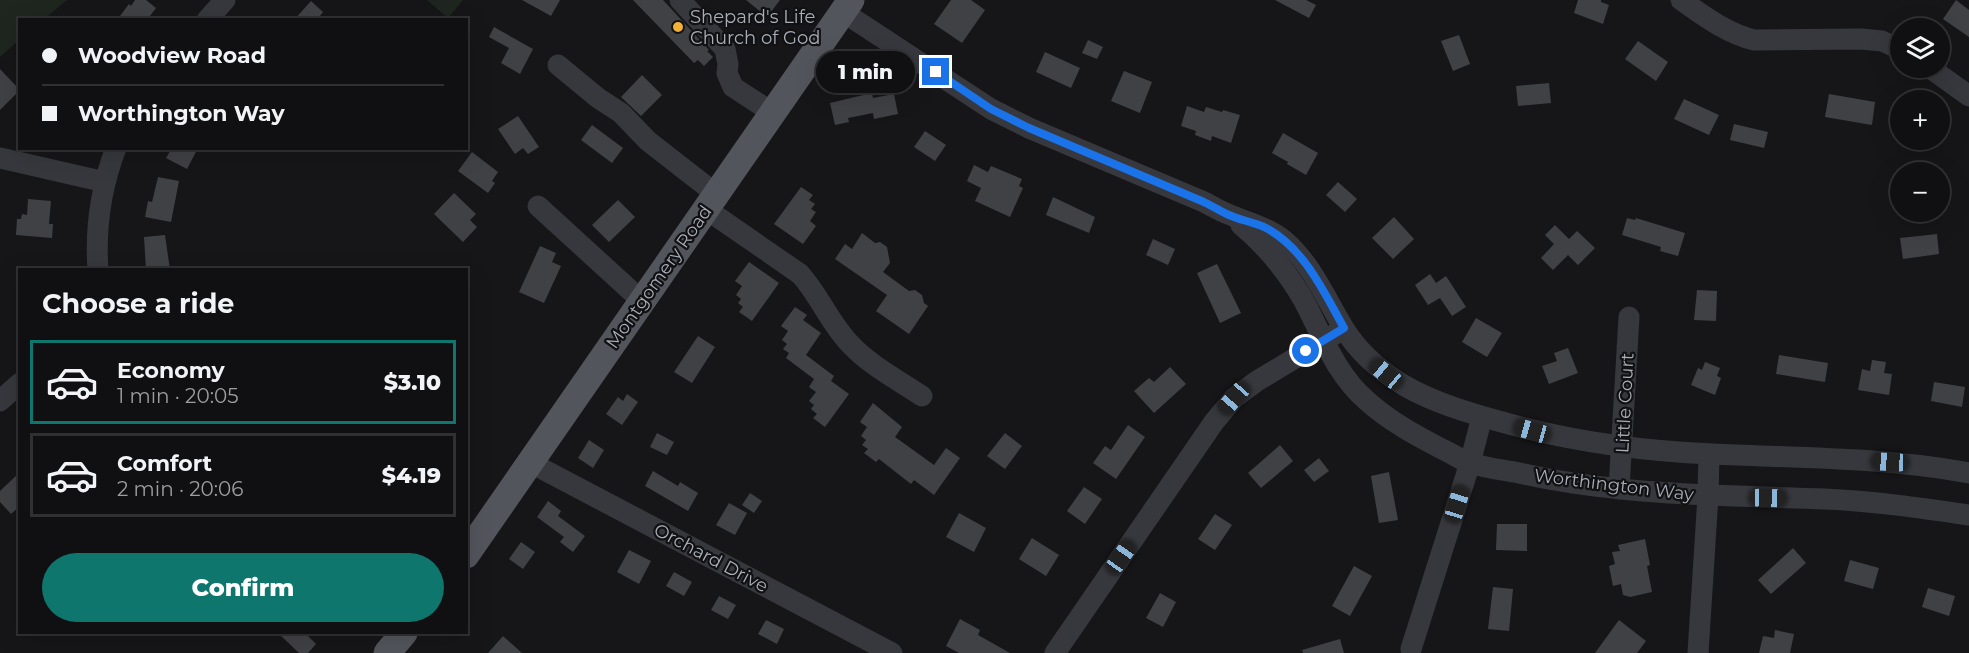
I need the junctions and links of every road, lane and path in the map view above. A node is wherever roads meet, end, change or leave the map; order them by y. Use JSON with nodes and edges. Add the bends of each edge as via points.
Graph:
{"nodes":[{"id":1,"x":225,"y":0,"type":"edge"},
{"id":2,"x":680,"y":0,"type":"edge"},
{"id":3,"x":1681,"y":0,"type":"edge"},
{"id":4,"x":847,"y":6,"type":"edge"},
{"id":5,"x":209,"y":18,"type":"edge"},
{"id":6,"x":1890,"y":45,"type":"edge"},
{"id":7,"x":558,"y":65,"type":"dead end"},
{"id":8,"x":1944,"y":78,"type":"edge"},
{"id":9,"x":1969,"y":96,"type":"edge"},
{"id":10,"x":773,"y":113,"type":"junction"},
{"id":11,"x":115,"y":150,"type":"edge"},
{"id":12,"x":0,"y":158,"type":"edge"},
{"id":13,"x":105,"y":182,"type":"junction"},
{"id":14,"x":711,"y":202,"type":"junction"},
{"id":15,"x":538,"y":206,"type":"dead end"},
{"id":16,"x":1229,"y":215,"type":"junction"},
{"id":17,"x":98,"y":268,"type":"edge"},
{"id":18,"x":642,"y":301,"type":"junction"},
{"id":19,"x":1629,"y":316,"type":"dead end"},
{"id":20,"x":1344,"y":328,"type":"junction"},
{"id":21,"x":1323,"y":341,"type":"junction"},
{"id":22,"x":18,"y":385,"type":"edge"},
{"id":23,"x":922,"y":396,"type":"dead end"},
{"id":24,"x":0,"y":401,"type":"edge"},
{"id":25,"x":1482,"y":417,"type":"junction"},
{"id":26,"x":1623,"y":445,"type":"junction"},
{"id":27,"x":1709,"y":454,"type":"junction"},
{"id":28,"x":531,"y":463,"type":"junction"},
{"id":29,"x":1470,"y":463,"type":"junction"},
{"id":30,"x":1969,"y":473,"type":"edge"},
{"id":31,"x":1619,"y":489,"type":"junction"},
{"id":32,"x":1708,"y":496,"type":"junction"},
{"id":33,"x":1969,"y":515,"type":"edge"},
{"id":34,"x":468,"y":552,"type":"edge"},
{"id":35,"x":1411,"y":649,"type":"dead end"},
{"id":36,"x":892,"y":653,"type":"edge"},
{"id":37,"x":1055,"y":653,"type":"edge"},
{"id":38,"x":1698,"y":653,"type":"edge"}],
"edges":[{"from":1,"to":5,"type":"street"},
{"from":2,"to":10,"type":"street","via":[[725,49],[733,87]]},
{"from":3,"to":6,"type":"street","via":[[1737,36],[1754,40],[1861,39]]},
{"from":4,"to":10,"type":"main road","name":"Montgomery Road"},
{"from":4,"to":16,"type":"street","name":"Worthington Way","via":[[991,109]]},
{"from":7,"to":14,"type":"street","via":[[621,113]]},
{"from":8,"to":9,"type":"street"},
{"from":10,"to":14,"type":"main road","name":"Montgomery Road"},
{"from":11,"to":13,"type":"street"},
{"from":12,"to":13,"type":"street"},
{"from":13,"to":17,"type":"street","via":[[98,224]]},
{"from":14,"to":18,"type":"main road","name":"Montgomery Road"},
{"from":14,"to":23,"type":"street","via":[[800,274],[850,345]]},
{"from":15,"to":18,"type":"street"},
{"from":16,"to":20,"type":"street","name":"Worthington Way","via":[[1265,228],[1284,241],[1321,286]]},
{"from":16,"to":21,"type":"street","name":"Worthington Way","via":[[1274,259],[1303,300]]},
{"from":18,"to":28,"type":"main road","name":"Montgomery Road"},
{"from":19,"to":26,"type":"street","name":"Little Court"},
{"from":20,"to":21,"type":"street"},
{"from":20,"to":25,"type":"street","name":"Worthington Way","via":[[1366,357],[1406,387]]},
{"from":21,"to":29,"type":"street","name":"Worthington Way","via":[[1364,399],[1418,438]]},
{"from":21,"to":37,"type":"street","via":[[1234,398]]},
{"from":22,"to":24,"type":"street"},
{"from":25,"to":26,"type":"street","name":"Worthington Way","via":[[1567,438]]},
{"from":25,"to":29,"type":"street"},
{"from":26,"to":27,"type":"street","name":"Worthington Way"},
{"from":26,"to":31,"type":"street","name":"Little Court"},
{"from":27,"to":30,"type":"street","name":"Worthington Way","via":[[1890,462]]},
{"from":27,"to":32,"type":"street"},
{"from":28,"to":34,"type":"main road","name":"Montgomery Road"},
{"from":28,"to":36,"type":"street","name":"Orchard Drive"},
{"from":29,"to":31,"type":"street","name":"Worthington Way","via":[[1554,482]]},
{"from":29,"to":35,"type":"street"},
{"from":31,"to":32,"type":"street","name":"Worthington Way"},
{"from":32,"to":33,"type":"street","name":"Worthington Way","via":[[1827,499]]},
{"from":32,"to":38,"type":"street"}]}
